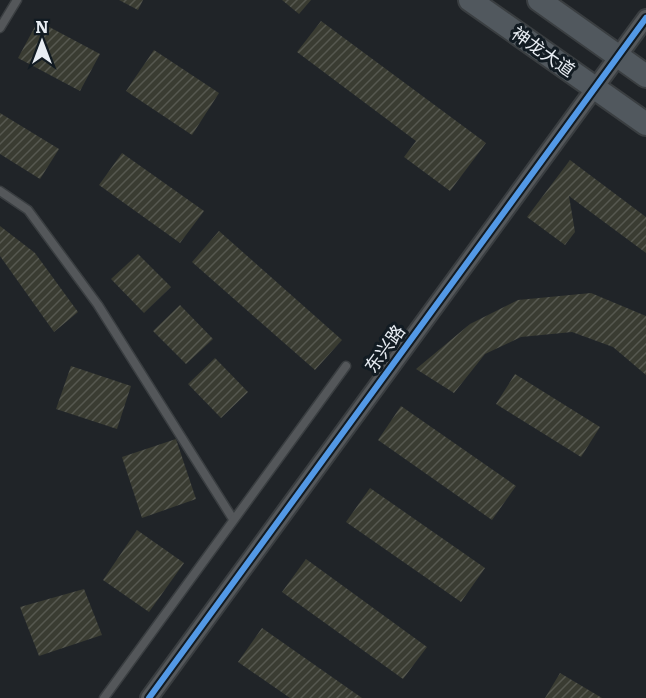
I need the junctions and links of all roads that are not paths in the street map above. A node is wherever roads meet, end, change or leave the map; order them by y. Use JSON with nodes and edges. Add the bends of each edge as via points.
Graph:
{"nodes":[{"id":1,"x":16,"y":0,"type":"edge"},
{"id":2,"x":470,"y":0,"type":"edge"},
{"id":3,"x":539,"y":0,"type":"edge"},
{"id":4,"x":646,"y":18,"type":"edge"},
{"id":5,"x":0,"y":28,"type":"edge"},
{"id":6,"x":618,"y":56,"type":"junction"},
{"id":7,"x":646,"y":76,"type":"edge"},
{"id":8,"x":594,"y":88,"type":"junction"},
{"id":9,"x":646,"y":124,"type":"edge"},
{"id":10,"x":0,"y":191,"type":"edge"},
{"id":11,"x":346,"y":366,"type":"dead end"},
{"id":12,"x":233,"y":519,"type":"junction"},
{"id":13,"x":104,"y":698,"type":"edge"},
{"id":14,"x":148,"y":698,"type":"edge"}],
"edges":[{"from":1,"to":5,"type":"lane"},
{"from":2,"to":8,"type":"main road","name":"神龙大道"},
{"from":3,"to":6,"type":"main road"},
{"from":4,"to":6,"type":"street","name":"东兴路"},
{"from":6,"to":7,"type":"main road"},
{"from":6,"to":8,"type":"street","name":"东兴路"},
{"from":8,"to":9,"type":"main road","name":"神龙大道"},
{"from":8,"to":14,"type":"street","name":"东兴路"},
{"from":10,"to":12,"type":"lane","via":[[28,210],[98,305]]},
{"from":11,"to":12,"type":"lane"},
{"from":12,"to":13,"type":"lane"}]}
